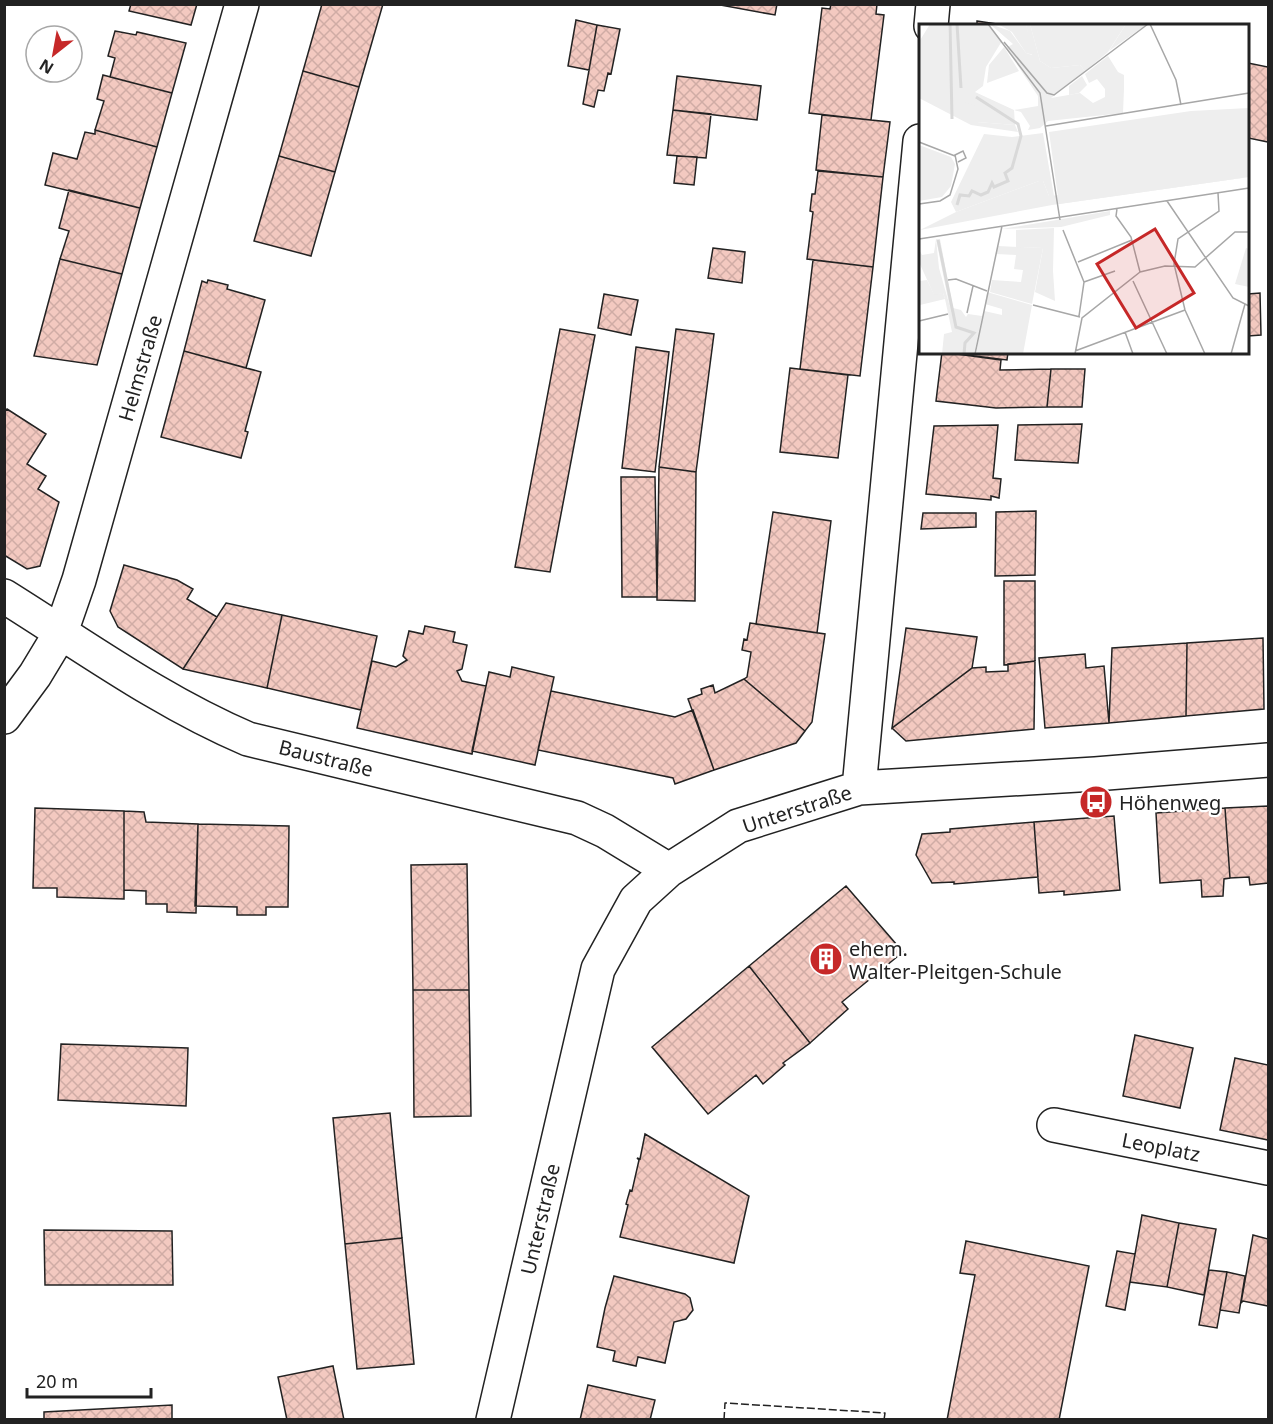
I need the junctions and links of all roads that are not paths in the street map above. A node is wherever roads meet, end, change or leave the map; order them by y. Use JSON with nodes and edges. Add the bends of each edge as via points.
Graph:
{"nodes":[{"id":1,"x":242,"y":4,"type":"edge"},
{"id":2,"x":933,"y":4,"type":"edge"},
{"id":3,"x":932,"y":24,"type":"edge"},
{"id":4,"x":919,"y":162,"type":"edge"},
{"id":5,"x":4,"y":596,"type":"edge"},
{"id":6,"x":62,"y":632,"type":"junction"},
{"id":7,"x":4,"y":717,"type":"edge"},
{"id":8,"x":1269,"y":760,"type":"edge"},
{"id":9,"x":859,"y":788,"type":"junction"},
{"id":10,"x":669,"y":870,"type":"junction"},
{"id":11,"x":1054,"y":1125,"type":"dead end"},
{"id":12,"x":1269,"y":1168,"type":"edge"},
{"id":13,"x":493,"y":1419,"type":"edge"}],
"edges":[{"from":1,"to":6,"type":"street","name":"Helmstraße"},
{"from":2,"to":3,"type":"street"},
{"from":4,"to":9,"type":"street"},
{"from":5,"to":6,"type":"street","name":"Baustraße"},
{"from":6,"to":7,"type":"street","name":"Helmstraße"},
{"from":6,"to":10,"type":"street","name":"Baustraße","via":[[206,722],[248,739],[577,818]]},
{"from":8,"to":9,"type":"street","name":"Unterstraße"},
{"from":9,"to":10,"type":"street","name":"Unterstraße","via":[[738,826]]},
{"from":10,"to":13,"type":"street","name":"Unterstraße","via":[[636,900],[598,969]]},
{"from":11,"to":12,"type":"street","name":"Leoplatz"}]}
